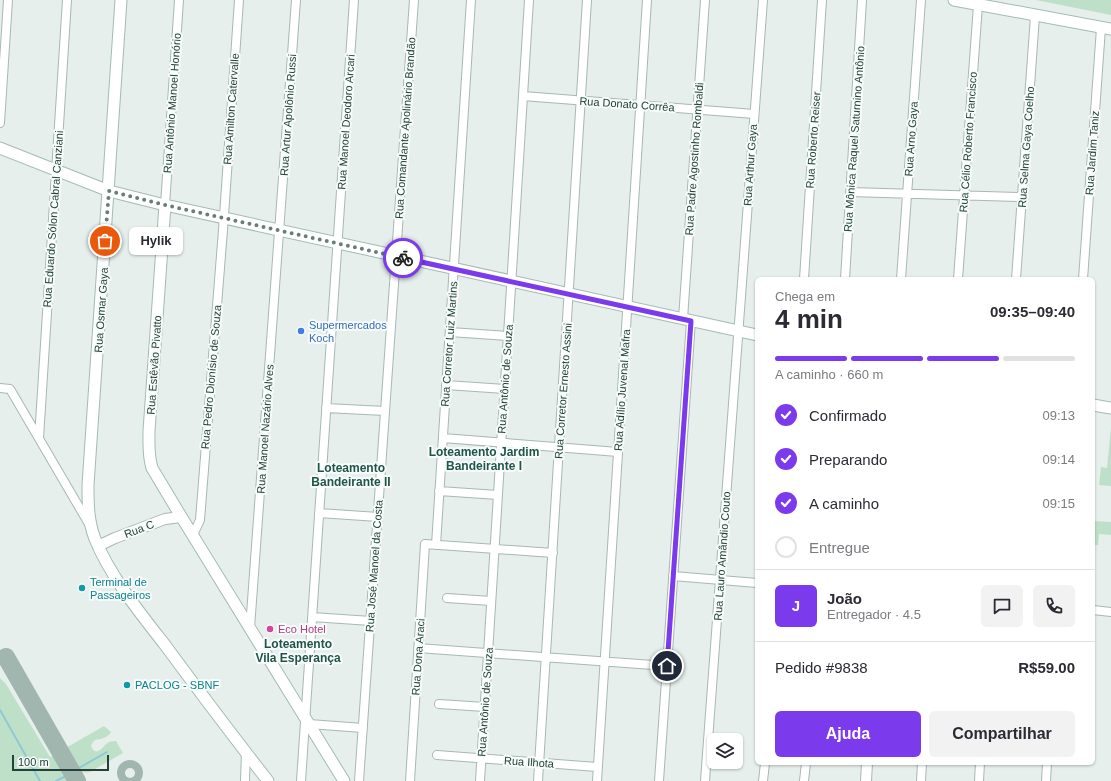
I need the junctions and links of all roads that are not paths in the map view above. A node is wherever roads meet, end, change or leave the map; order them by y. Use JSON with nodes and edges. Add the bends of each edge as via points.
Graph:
{"nodes":[{"id":1,"x":8,"y":0,"type":"edge"},
{"id":2,"x":67,"y":0,"type":"edge"},
{"id":3,"x":122,"y":0,"type":"edge"},
{"id":4,"x":179,"y":0,"type":"edge"},
{"id":5,"x":239,"y":0,"type":"edge"},
{"id":6,"x":296,"y":0,"type":"edge"},
{"id":7,"x":354,"y":0,"type":"edge"},
{"id":8,"x":414,"y":0,"type":"edge"},
{"id":9,"x":471,"y":0,"type":"edge"},
{"id":10,"x":530,"y":0,"type":"edge"},
{"id":11,"x":587,"y":0,"type":"edge"},
{"id":12,"x":647,"y":0,"type":"edge"},
{"id":13,"x":705,"y":0,"type":"edge"},
{"id":14,"x":763,"y":0,"type":"edge"},
{"id":15,"x":822,"y":0,"type":"edge"},
{"id":16,"x":862,"y":0,"type":"edge"},
{"id":17,"x":920,"y":0,"type":"edge"},
{"id":18,"x":954,"y":0,"type":"edge"},
{"id":19,"x":978,"y":5,"type":"junction"},
{"id":20,"x":1035,"y":16,"type":"junction"},
{"id":21,"x":1106,"y":28,"type":"edge"},
{"id":22,"x":523,"y":96,"type":"junction"},
{"id":23,"x":581,"y":101,"type":"junction"},
{"id":24,"x":640,"y":105,"type":"junction"},
{"id":25,"x":697,"y":110,"type":"junction"},
{"id":26,"x":754,"y":114,"type":"junction"},
{"id":27,"x":0,"y":123,"type":"edge"},
{"id":28,"x":0,"y":148,"type":"edge"},
{"id":29,"x":56,"y":171,"type":"junction"},
{"id":30,"x":109,"y":191,"type":"junction"},
{"id":31,"x":850,"y":192,"type":"junction"},
{"id":32,"x":907,"y":194,"type":"junction"},
{"id":33,"x":964,"y":196,"type":"junction"},
{"id":34,"x":1022,"y":198,"type":"junction"},
{"id":35,"x":165,"y":205,"type":"junction"},
{"id":36,"x":224,"y":218,"type":"junction"},
{"id":37,"x":279,"y":230,"type":"junction"},
{"id":38,"x":338,"y":243,"type":"junction"},
{"id":39,"x":396,"y":256,"type":"junction"},
{"id":40,"x":454,"y":268,"type":"junction"},
{"id":41,"x":804,"y":277,"type":"edge"},
{"id":42,"x":845,"y":277,"type":"edge"},
{"id":43,"x":901,"y":277,"type":"edge"},
{"id":44,"x":958,"y":277,"type":"edge"},
{"id":45,"x":1016,"y":277,"type":"edge"},
{"id":46,"x":1083,"y":277,"type":"edge"},
{"id":47,"x":512,"y":281,"type":"junction"},
{"id":48,"x":569,"y":294,"type":"junction"},
{"id":49,"x":627,"y":306,"type":"junction"},
{"id":50,"x":687,"y":320,"type":"junction"},
{"id":51,"x":738,"y":331,"type":"junction"},
{"id":52,"x":450,"y":332,"type":"junction"},
{"id":53,"x":755,"y":335,"type":"edge"},
{"id":54,"x":508,"y":336,"type":"junction"},
{"id":55,"x":446,"y":385,"type":"junction"},
{"id":56,"x":0,"y":388,"type":"edge"},
{"id":57,"x":505,"y":389,"type":"junction"},
{"id":58,"x":1095,"y":405,"type":"edge"},
{"id":59,"x":326,"y":408,"type":"junction"},
{"id":60,"x":1111,"y":408,"type":"edge"},
{"id":61,"x":385,"y":411,"type":"junction"},
{"id":62,"x":39,"y":438,"type":"junction"},
{"id":63,"x":443,"y":438,"type":"junction"},
{"id":64,"x":501,"y":443,"type":"junction"},
{"id":65,"x":559,"y":447,"type":"junction"},
{"id":66,"x":618,"y":452,"type":"junction"},
{"id":67,"x":440,"y":491,"type":"junction"},
{"id":68,"x":498,"y":495,"type":"junction"},
{"id":69,"x":84,"y":506,"type":"junction"},
{"id":70,"x":319,"y":513,"type":"junction"},
{"id":71,"x":181,"y":517,"type":"junction"},
{"id":72,"x":378,"y":517,"type":"junction"},
{"id":73,"x":193,"y":535,"type":"junction"},
{"id":74,"x":436,"y":545,"type":"junction"},
{"id":75,"x":98,"y":546,"type":"junction"},
{"id":76,"x":495,"y":549,"type":"junction"},
{"id":77,"x":553,"y":553,"type":"junction"},
{"id":78,"x":673,"y":576,"type":"junction"},
{"id":79,"x":720,"y":580,"type":"junction"},
{"id":80,"x":755,"y":583,"type":"edge"},
{"id":81,"x":447,"y":598,"type":"dead end"},
{"id":82,"x":491,"y":601,"type":"junction"},
{"id":83,"x":1095,"y":610,"type":"edge"},
{"id":84,"x":1111,"y":612,"type":"edge"},
{"id":85,"x":312,"y":617,"type":"junction"},
{"id":86,"x":371,"y":621,"type":"junction"},
{"id":87,"x":250,"y":628,"type":"junction"},
{"id":88,"x":418,"y":648,"type":"junction"},
{"id":89,"x":488,"y":653,"type":"junction"},
{"id":90,"x":546,"y":658,"type":"junction"},
{"id":91,"x":604,"y":662,"type":"junction"},
{"id":92,"x":667,"y":666,"type":"junction"},
{"id":93,"x":440,"y":704,"type":"dead end"},
{"id":94,"x":485,"y":707,"type":"junction"},
{"id":95,"x":307,"y":720,"type":"junction"},
{"id":96,"x":363,"y":728,"type":"junction"},
{"id":97,"x":246,"y":752,"type":"junction"},
{"id":98,"x":437,"y":755,"type":"dead end"},
{"id":99,"x":481,"y":759,"type":"junction"},
{"id":100,"x":540,"y":763,"type":"junction"},
{"id":101,"x":765,"y":765,"type":"edge"},
{"id":102,"x":806,"y":765,"type":"edge"},
{"id":103,"x":867,"y":765,"type":"edge"},
{"id":104,"x":922,"y":765,"type":"edge"},
{"id":105,"x":980,"y":765,"type":"edge"},
{"id":106,"x":1047,"y":765,"type":"edge"},
{"id":107,"x":597,"y":767,"type":"junction"},
{"id":108,"x":245,"y":781,"type":"edge"},
{"id":109,"x":268,"y":781,"type":"edge"},
{"id":110,"x":301,"y":781,"type":"edge"},
{"id":111,"x":344,"y":781,"type":"edge"},
{"id":112,"x":359,"y":781,"type":"edge"},
{"id":113,"x":410,"y":781,"type":"edge"},
{"id":114,"x":480,"y":781,"type":"edge"},
{"id":115,"x":538,"y":781,"type":"edge"},
{"id":116,"x":597,"y":781,"type":"edge"},
{"id":117,"x":659,"y":781,"type":"edge"},
{"id":118,"x":705,"y":781,"type":"edge"},
{"id":119,"x":764,"y":781,"type":"edge"},
{"id":120,"x":804,"y":781,"type":"edge"},
{"id":121,"x":866,"y":781,"type":"edge"},
{"id":122,"x":921,"y":781,"type":"edge"},
{"id":123,"x":979,"y":781,"type":"edge"},
{"id":124,"x":1046,"y":781,"type":"edge"}],
"edges":[{"from":1,"to":27,"type":"street"},
{"from":2,"to":29,"type":"street","name":"Rua Eduardo Sólon Cabral Canziani"},
{"from":3,"to":30,"type":"main road","name":"Rua Osmar Gaya"},
{"from":4,"to":35,"type":"street","name":"Rua Antônio Manoel Honório"},
{"from":5,"to":36,"type":"street","name":"Rua Amilton Catervalle"},
{"from":6,"to":37,"type":"street","name":"Rua Artur Apolônio Russi"},
{"from":7,"to":38,"type":"street","name":"Rua Manoel Deodoro Arcari"},
{"from":8,"to":39,"type":"street","name":"Rua Comandante Apolinário Brandão"},
{"from":9,"to":40,"type":"street","name":"Rua Corretor Luiz Martins"},
{"from":10,"to":22,"type":"street","name":"Rua Antônio de Souza"},
{"from":11,"to":23,"type":"street","name":"Rua Corretor Ernesto Assini"},
{"from":12,"to":24,"type":"street","name":"Rua Adílio Juvenal Mafra"},
{"from":13,"to":25,"type":"street","name":"Rua Padre Agostinho Rombaldi"},
{"from":14,"to":26,"type":"street","name":"Rua Arthur Gaya"},
{"from":15,"to":41,"type":"street","name":"Rua Roberto Reiser"},
{"from":16,"to":31,"type":"street","name":"Rua Mônica Raquel Saturnino Antônio"},
{"from":17,"to":32,"type":"street","name":"Rua Arno Gaya"},
{"from":18,"to":19,"type":"main road"},
{"from":19,"to":20,"type":"main road"},
{"from":19,"to":33,"type":"street","name":"Rua Célio Roberto Francisco"},
{"from":20,"to":21,"type":"main road"},
{"from":20,"to":34,"type":"street","name":"Rua Selma Gaya Coelho"},
{"from":21,"to":46,"type":"street","name":"Rua Jardim Taniz"},
{"from":22,"to":23,"type":"street","name":"Rua Donato Corrêa"},
{"from":22,"to":47,"type":"street","name":"Rua Antônio de Souza"},
{"from":23,"to":24,"type":"street","name":"Rua Donato Corrêa"},
{"from":23,"to":48,"type":"street","name":"Rua Corretor Ernesto Assini"},
{"from":24,"to":25,"type":"street","name":"Rua Donato Corrêa"},
{"from":24,"to":49,"type":"street","name":"Rua Adílio Juvenal Mafra"},
{"from":25,"to":26,"type":"street","name":"Rua Donato Corrêa"},
{"from":25,"to":50,"type":"street","name":"Rua Padre Agostinho Rombaldi"},
{"from":26,"to":51,"type":"street","name":"Rua Arthur Gaya"},
{"from":28,"to":29,"type":"main road"},
{"from":29,"to":30,"type":"main road"},
{"from":29,"to":62,"type":"street","name":"Rua Eduardo Sólon Cabral Canziani"},
{"from":30,"to":35,"type":"main road"},
{"from":30,"to":69,"type":"main road","name":"Rua Osmar Gaya","via":[[88,485]]},
{"from":31,"to":32,"type":"street"},
{"from":31,"to":42,"type":"street","name":"Rua Mônica Raquel Saturnino Antônio"},
{"from":32,"to":33,"type":"street"},
{"from":32,"to":43,"type":"street","name":"Rua Arno Gaya"},
{"from":33,"to":34,"type":"street"},
{"from":33,"to":44,"type":"street","name":"Rua Célio Roberto Francisco"},
{"from":34,"to":45,"type":"street","name":"Rua Selma Gaya Coelho"},
{"from":35,"to":36,"type":"main road"},
{"from":35,"to":71,"type":"main road","name":"Rua Estêvão Pivatto","via":[[148,453],[152,468]]},
{"from":36,"to":37,"type":"main road"},
{"from":36,"to":73,"type":"street","name":"Rua Pedro Dionísio de Souza","via":[[200,520]]},
{"from":37,"to":38,"type":"main road"},
{"from":37,"to":87,"type":"street","name":"Rua Manoel Nazário Alves"},
{"from":38,"to":39,"type":"main road"},
{"from":38,"to":59,"type":"street","name":"Rua Manoel Deodoro Arcari"},
{"from":39,"to":40,"type":"main road"},
{"from":39,"to":61,"type":"street","name":"Rua José Manoel da Costa"},
{"from":40,"to":47,"type":"main road"},
{"from":40,"to":52,"type":"street","name":"Rua Corretor Luiz Martins"},
{"from":47,"to":48,"type":"main road"},
{"from":47,"to":54,"type":"street","name":"Rua Antônio de Souza"},
{"from":48,"to":49,"type":"main road"},
{"from":48,"to":65,"type":"street","name":"Rua Corretor Ernesto Assini"},
{"from":49,"to":50,"type":"main road"},
{"from":49,"to":66,"type":"street","name":"Rua Adílio Juvenal Mafra"},
{"from":50,"to":51,"type":"main road"},
{"from":50,"to":78,"type":"street","name":"Rua Padre Agostinho Rombaldi"},
{"from":51,"to":53,"type":"main road"},
{"from":51,"to":79,"type":"street","name":"Rua Lauro Amândio Couto"},
{"from":52,"to":54,"type":"street"},
{"from":52,"to":55,"type":"street","name":"Rua Corretor Luiz Martins"},
{"from":54,"to":57,"type":"street","name":"Rua Antônio de Souza"},
{"from":55,"to":57,"type":"street"},
{"from":55,"to":63,"type":"street","name":"Rua Corretor Luiz Martins"},
{"from":56,"to":62,"type":"street","via":[[10,389]]},
{"from":57,"to":64,"type":"street","name":"Rua Antônio de Souza"},
{"from":58,"to":60,"type":"main road"},
{"from":59,"to":61,"type":"street"},
{"from":59,"to":70,"type":"street","name":"Rua Manoel Deodoro Arcari"},
{"from":61,"to":72,"type":"street","name":"Rua José Manoel da Costa"},
{"from":62,"to":69,"type":"street"},
{"from":63,"to":64,"type":"street"},
{"from":63,"to":67,"type":"street","name":"Rua Corretor Luiz Martins"},
{"from":64,"to":65,"type":"street"},
{"from":64,"to":68,"type":"street","name":"Rua Antônio de Souza"},
{"from":65,"to":66,"type":"street"},
{"from":65,"to":77,"type":"street","name":"Rua Corretor Ernesto Assini"},
{"from":66,"to":91,"type":"street","name":"Rua Adílio Juvenal Mafra"},
{"from":67,"to":68,"type":"street"},
{"from":67,"to":74,"type":"street","name":"Rua Corretor Luiz Martins"},
{"from":68,"to":76,"type":"street","name":"Rua Antônio de Souza"},
{"from":69,"to":75,"type":"main road","name":"Rua Osmar Gaya"},
{"from":70,"to":72,"type":"street"},
{"from":70,"to":85,"type":"street","name":"Rua Manoel Deodoro Arcari"},
{"from":71,"to":73,"type":"main road","name":"Rua Estêvão Pivatto"},
{"from":71,"to":75,"type":"street","name":"Rua C","via":[[165,519]]},
{"from":72,"to":86,"type":"street","name":"Rua José Manoel da Costa"},
{"from":73,"to":87,"type":"main road","name":"Rua Estêvão Pivatto"},
{"from":74,"to":76,"type":"street"},
{"from":74,"to":88,"type":"street","name":"Rua Dona Araci","via":[[425,544]]},
{"from":75,"to":97,"type":"main road","name":"Rua Osmar Gaya","via":[[115,578],[143,617]]},
{"from":76,"to":77,"type":"street"},
{"from":76,"to":82,"type":"street","name":"Rua Antônio de Souza"},
{"from":77,"to":90,"type":"street","name":"Rua Corretor Ernesto Assini"},
{"from":78,"to":79,"type":"street"},
{"from":78,"to":92,"type":"street","name":"Rua Padre Agostinho Rombaldi"},
{"from":79,"to":80,"type":"street"},
{"from":79,"to":118,"type":"street","name":"Rua Lauro Amândio Couto"},
{"from":81,"to":82,"type":"street"},
{"from":82,"to":89,"type":"street","name":"Rua Antônio de Souza"},
{"from":83,"to":84,"type":"street"},
{"from":85,"to":86,"type":"street"},
{"from":85,"to":95,"type":"street","name":"Rua Manoel Deodoro Arcari"},
{"from":86,"to":96,"type":"street","name":"Rua José Manoel da Costa"},
{"from":87,"to":95,"type":"main road","name":"Rua Estêvão Pivatto"},
{"from":88,"to":89,"type":"street"},
{"from":88,"to":113,"type":"street","name":"Rua Dona Araci"},
{"from":89,"to":90,"type":"street"},
{"from":89,"to":94,"type":"street","name":"Rua Antônio de Souza"},
{"from":90,"to":91,"type":"street"},
{"from":90,"to":100,"type":"street","name":"Rua Corretor Ernesto Assini"},
{"from":91,"to":92,"type":"street"},
{"from":91,"to":107,"type":"street","name":"Rua Adílio Juvenal Mafra"},
{"from":92,"to":117,"type":"street","name":"Rua Padre Agostinho Rombaldi"},
{"from":93,"to":94,"type":"street"},
{"from":94,"to":99,"type":"street","name":"Rua Antônio de Souza"},
{"from":95,"to":96,"type":"street"},
{"from":95,"to":110,"type":"street","name":"Rua Manoel Deodoro Arcari"},
{"from":95,"to":111,"type":"main road","name":"Rua Estêvão Pivatto"},
{"from":96,"to":112,"type":"street","name":"Rua José Manoel da Costa"},
{"from":97,"to":108,"type":"street"},
{"from":97,"to":109,"type":"main road","name":"Rua Osmar Gaya"},
{"from":98,"to":99,"type":"street","name":"Rua Ilhota"},
{"from":99,"to":100,"type":"street","name":"Rua Ilhota"},
{"from":99,"to":114,"type":"street","name":"Rua Antônio de Souza"},
{"from":100,"to":107,"type":"street","name":"Rua Ilhota"},
{"from":100,"to":115,"type":"street","name":"Rua Corretor Ernesto Assini"},
{"from":101,"to":119,"type":"street"},
{"from":102,"to":120,"type":"street"},
{"from":103,"to":121,"type":"street"},
{"from":104,"to":122,"type":"street"},
{"from":105,"to":123,"type":"street"},
{"from":106,"to":124,"type":"street"},
{"from":107,"to":116,"type":"street","name":"Rua Adílio Juvenal Mafra"}]}
